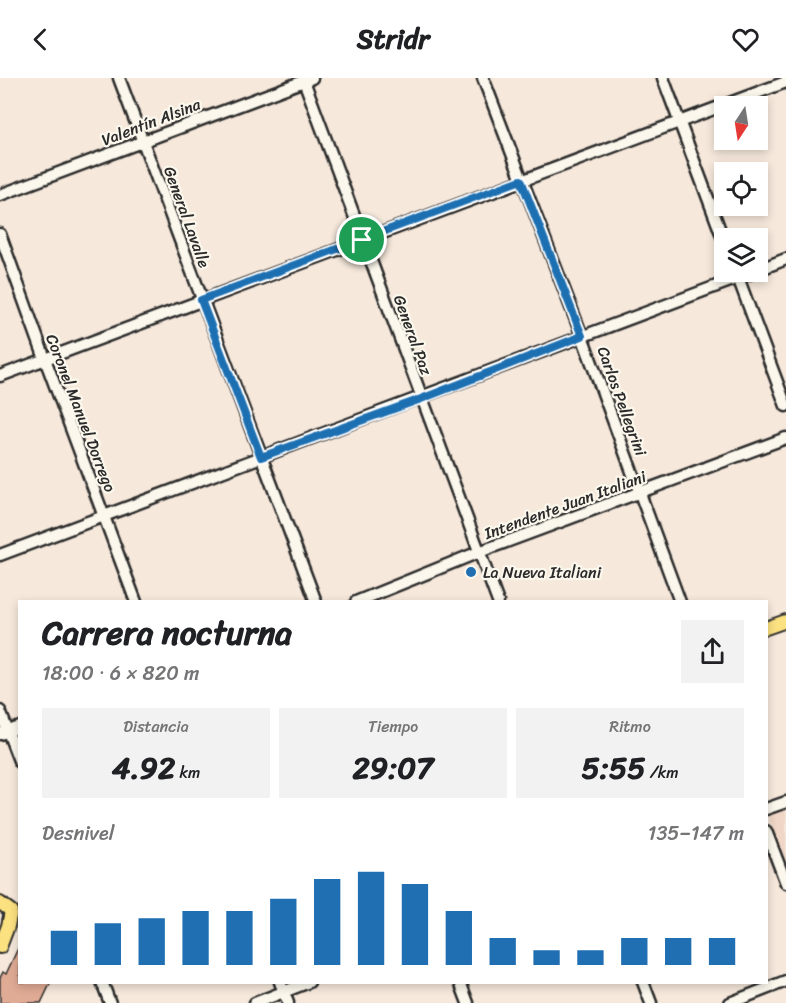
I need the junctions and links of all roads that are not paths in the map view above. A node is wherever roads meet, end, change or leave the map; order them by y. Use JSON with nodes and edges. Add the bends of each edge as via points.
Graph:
{"nodes":[{"id":1,"x":119,"y":78,"type":"edge"},
{"id":2,"x":483,"y":78,"type":"edge"},
{"id":3,"x":663,"y":78,"type":"edge"},
{"id":4,"x":306,"y":79,"type":"edge"},
{"id":5,"x":786,"y":82,"type":"edge"},
{"id":6,"x":680,"y":121,"type":"junction"},
{"id":7,"x":143,"y":141,"type":"junction"},
{"id":8,"x":521,"y":180,"type":"junction"},
{"id":9,"x":0,"y":195,"type":"edge"},
{"id":10,"x":719,"y":228,"type":"edge"},
{"id":11,"x":0,"y":234,"type":"edge"},
{"id":12,"x":362,"y":240,"type":"junction"},
{"id":13,"x":786,"y":260,"type":"edge"},
{"id":14,"x":768,"y":267,"type":"edge"},
{"id":15,"x":719,"y":282,"type":"edge"},
{"id":16,"x":740,"y":282,"type":"edge"},
{"id":17,"x":201,"y":300,"type":"junction"},
{"id":18,"x":582,"y":336,"type":"junction"},
{"id":19,"x":45,"y":359,"type":"junction"},
{"id":20,"x":0,"y":376,"type":"edge"},
{"id":21,"x":421,"y":399,"type":"junction"},
{"id":22,"x":786,"y":406,"type":"edge"},
{"id":23,"x":786,"y":438,"type":"edge"},
{"id":24,"x":261,"y":457,"type":"junction"},
{"id":25,"x":641,"y":493,"type":"junction"},
{"id":26,"x":104,"y":516,"type":"junction"},
{"id":27,"x":479,"y":552,"type":"junction"},
{"id":28,"x":0,"y":555,"type":"edge"},
{"id":29,"x":135,"y":600,"type":"edge"},
{"id":30,"x":315,"y":600,"type":"edge"},
{"id":31,"x":361,"y":600,"type":"edge"},
{"id":32,"x":497,"y":600,"type":"edge"},
{"id":33,"x":679,"y":600,"type":"edge"},
{"id":34,"x":786,"y":621,"type":"edge"},
{"id":35,"x":768,"y":627,"type":"edge"},
{"id":36,"x":0,"y":711,"type":"edge"},
{"id":37,"x":4,"y":733,"type":"edge"},
{"id":38,"x":18,"y":759,"type":"edge"},
{"id":39,"x":786,"y":802,"type":"edge"},
{"id":40,"x":768,"y":808,"type":"edge"},
{"id":41,"x":768,"y":836,"type":"edge"},
{"id":42,"x":786,"y":883,"type":"edge"},
{"id":43,"x":0,"y":903,"type":"edge"},
{"id":44,"x":15,"y":910,"type":"edge"},
{"id":45,"x":0,"y":947,"type":"edge"},
{"id":46,"x":786,"y":981,"type":"edge"},
{"id":47,"x":103,"y":984,"type":"edge"},
{"id":48,"x":304,"y":984,"type":"edge"},
{"id":49,"x":461,"y":984,"type":"edge"},
{"id":50,"x":644,"y":984,"type":"edge"},
{"id":51,"x":284,"y":993,"type":"edge"},
{"id":52,"x":110,"y":1003,"type":"edge"},
{"id":53,"x":255,"y":1003,"type":"edge"},
{"id":54,"x":468,"y":1003,"type":"edge"},
{"id":55,"x":651,"y":1003,"type":"edge"},
{"id":56,"x":730,"y":1003,"type":"edge"}],
"edges":[{"from":1,"to":7,"type":"street","name":"General Lavalle"},
{"from":2,"to":8,"type":"street","name":"Carlos Pellegrini"},
{"from":3,"to":6,"type":"street"},
{"from":4,"to":7,"type":"street","name":"Valentín Alsina"},
{"from":4,"to":12,"type":"street","name":"General Paz"},
{"from":5,"to":6,"type":"street"},
{"from":6,"to":8,"type":"street"},
{"from":6,"to":10,"type":"street"},
{"from":7,"to":9,"type":"street","name":"Valentín Alsina"},
{"from":7,"to":17,"type":"street","name":"General Lavalle"},
{"from":8,"to":12,"type":"street"},
{"from":8,"to":18,"type":"street","name":"Carlos Pellegrini"},
{"from":11,"to":19,"type":"street","name":"Coronel Manuel Dorrego"},
{"from":12,"to":17,"type":"street"},
{"from":12,"to":21,"type":"street","name":"General Paz"},
{"from":13,"to":14,"type":"street"},
{"from":15,"to":18,"type":"street"},
{"from":16,"to":22,"type":"street"},
{"from":17,"to":19,"type":"street"},
{"from":17,"to":24,"type":"street","name":"General Lavalle"},
{"from":18,"to":21,"type":"street"},
{"from":18,"to":25,"type":"street","name":"Carlos Pellegrini"},
{"from":19,"to":20,"type":"street"},
{"from":19,"to":26,"type":"street","name":"Coronel Manuel Dorrego"},
{"from":21,"to":24,"type":"street"},
{"from":21,"to":27,"type":"street","name":"General Paz"},
{"from":23,"to":25,"type":"street","name":"Intendente Juan Italiani"},
{"from":24,"to":26,"type":"street"},
{"from":24,"to":30,"type":"street","name":"General Lavalle"},
{"from":25,"to":27,"type":"street","name":"Intendente Juan Italiani"},
{"from":25,"to":33,"type":"street","name":"Carlos Pellegrini"},
{"from":26,"to":28,"type":"street"},
{"from":26,"to":29,"type":"street","name":"Coronel Manuel Dorrego"},
{"from":27,"to":31,"type":"street","name":"Intendente Juan Italiani"},
{"from":27,"to":32,"type":"street","name":"General Paz"},
{"from":34,"to":35,"type":"main road"},
{"from":36,"to":37,"type":"street"},
{"from":37,"to":38,"type":"street"},
{"from":39,"to":40,"type":"street"},
{"from":41,"to":42,"type":"street"},
{"from":43,"to":44,"type":"main road"},
{"from":44,"to":45,"type":"main road"},
{"from":46,"to":56,"type":"street"},
{"from":47,"to":52,"type":"street"},
{"from":48,"to":51,"type":"street"},
{"from":49,"to":54,"type":"street"},
{"from":50,"to":55,"type":"street"},
{"from":51,"to":53,"type":"street"}]}
